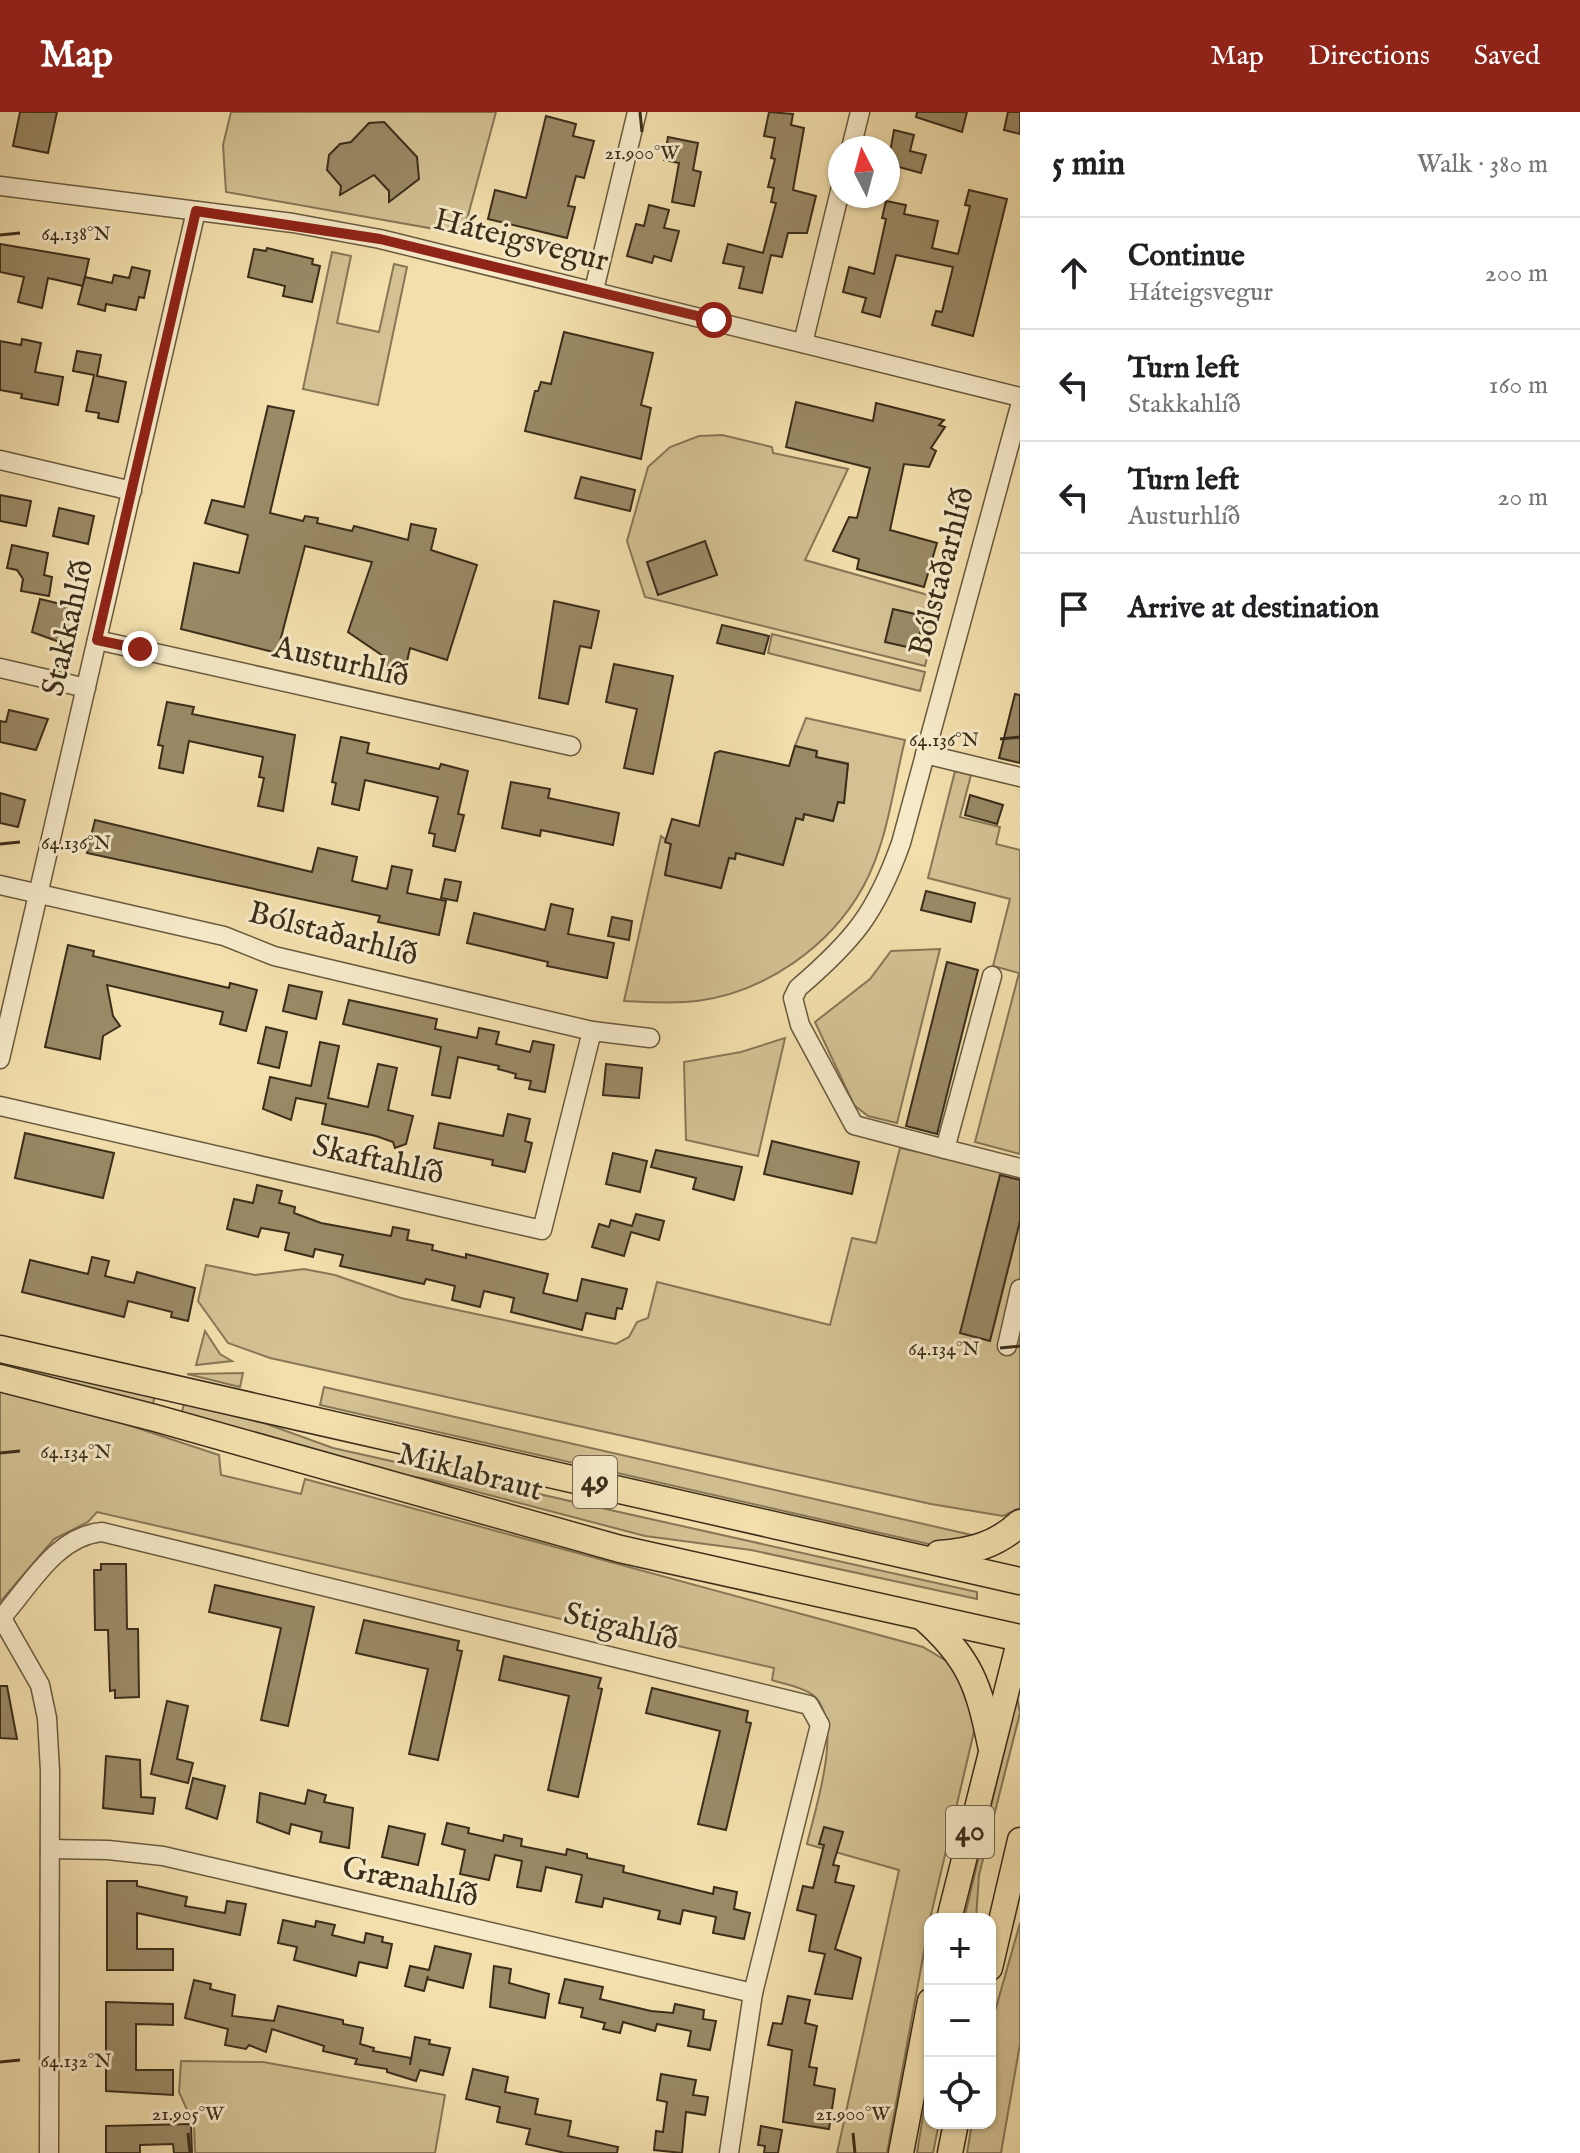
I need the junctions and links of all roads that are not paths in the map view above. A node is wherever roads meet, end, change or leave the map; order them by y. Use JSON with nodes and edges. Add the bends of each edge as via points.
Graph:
{"nodes":[{"id":1,"x":637,"y":112,"type":"edge"},
{"id":2,"x":860,"y":112,"type":"edge"},
{"id":3,"x":854,"y":136,"type":"edge"},
{"id":4,"x":0,"y":186,"type":"edge"},
{"id":5,"x":836,"y":208,"type":"edge"},
{"id":6,"x":196,"y":211,"type":"junction"},
{"id":7,"x":594,"y":290,"type":"junction"},
{"id":8,"x":803,"y":343,"type":"junction"},
{"id":9,"x":1020,"y":397,"type":"edge"},
{"id":10,"x":1020,"y":406,"type":"edge"},
{"id":11,"x":0,"y":460,"type":"edge"},
{"id":12,"x":132,"y":491,"type":"junction"},
{"id":13,"x":97,"y":640,"type":"junction"},
{"id":14,"x":0,"y":668,"type":"edge"},
{"id":15,"x":86,"y":688,"type":"junction"},
{"id":16,"x":571,"y":746,"type":"dead end"},
{"id":17,"x":925,"y":754,"type":"junction"},
{"id":18,"x":1020,"y":777,"type":"edge"},
{"id":19,"x":0,"y":885,"type":"edge"},
{"id":20,"x":38,"y":894,"type":"junction"},
{"id":21,"x":992,"y":976,"type":"dead end"},
{"id":22,"x":592,"y":1031,"type":"junction"},
{"id":23,"x":650,"y":1038,"type":"dead end"},
{"id":24,"x":0,"y":1059,"type":"edge"},
{"id":25,"x":0,"y":1106,"type":"edge"},
{"id":26,"x":945,"y":1149,"type":"junction"},
{"id":27,"x":1020,"y":1168,"type":"edge"},
{"id":28,"x":1020,"y":1289,"type":"edge"},
{"id":29,"x":0,"y":1339,"type":"edge"},
{"id":30,"x":1007,"y":1346,"type":"dead end"},
{"id":31,"x":0,"y":1349,"type":"edge"},
{"id":32,"x":55,"y":1361,"type":"junction"},
{"id":33,"x":0,"y":1378,"type":"edge"},
{"id":34,"x":1020,"y":1523,"type":"edge"},
{"id":35,"x":918,"y":1555,"type":"junction"},
{"id":36,"x":1020,"y":1581,"type":"edge"},
{"id":37,"x":2,"y":1616,"type":"edge"},
{"id":38,"x":923,"y":1617,"type":"junction"},
{"id":39,"x":1020,"y":1638,"type":"edge"},
{"id":40,"x":991,"y":1745,"type":"junction"},
{"id":41,"x":1020,"y":1840,"type":"edge"},
{"id":42,"x":50,"y":1849,"type":"junction"},
{"id":43,"x":950,"y":1913,"type":"edge"},
{"id":44,"x":996,"y":1942,"type":"edge"},
{"id":45,"x":753,"y":1993,"type":"junction"},
{"id":46,"x":924,"y":2032,"type":"edge"},
{"id":47,"x":955,"y":2129,"type":"edge"},
{"id":48,"x":49,"y":2153,"type":"edge"},
{"id":49,"x":729,"y":2153,"type":"edge"},
{"id":50,"x":901,"y":2153,"type":"edge"},
{"id":51,"x":950,"y":2153,"type":"edge"}],
"edges":[{"from":1,"to":7,"type":"street"},
{"from":2,"to":3,"type":"street"},
{"from":4,"to":6,"type":"street","name":"Háteigsvegur"},
{"from":5,"to":8,"type":"street"},
{"from":6,"to":7,"type":"street","name":"Háteigsvegur","via":[[380,239]]},
{"from":6,"to":12,"type":"street","name":"Stakkahlíð"},
{"from":7,"to":8,"type":"street","name":"Háteigsvegur"},
{"from":8,"to":9,"type":"street","name":"Háteigsvegur"},
{"from":10,"to":17,"type":"street","name":"Bólstaðarhlíð"},
{"from":11,"to":12,"type":"street"},
{"from":12,"to":13,"type":"street","name":"Stakkahlíð"},
{"from":13,"to":15,"type":"street","name":"Stakkahlíð"},
{"from":13,"to":16,"type":"street","name":"Austurhlíð"},
{"from":14,"to":15,"type":"street"},
{"from":15,"to":20,"type":"street","name":"Stakkahlíð"},
{"from":17,"to":18,"type":"street"},
{"from":17,"to":26,"type":"street","name":"Bólstaðarhlíð","via":[[901,843],[872,912],[793,998],[800,1025],[854,1125]]},
{"from":19,"to":20,"type":"street","name":"Bólstaðarhlíð"},
{"from":20,"to":22,"type":"street","name":"Bólstaðarhlíð"},
{"from":20,"to":24,"type":"street","name":"Stakkahlíð"},
{"from":21,"to":26,"type":"street"},
{"from":22,"to":23,"type":"street","name":"Bólstaðarhlíð"},
{"from":22,"to":25,"type":"street","name":"Skaftahlíð","via":[[542,1230]]},
{"from":26,"to":27,"type":"street","name":"Bólstaðarhlíð"},
{"from":28,"to":30,"type":"street"},
{"from":29,"to":32,"type":"street"},
{"from":31,"to":32,"type":"highway","name":"Miklabraut","number":"49"},
{"from":32,"to":35,"type":"highway","name":"Miklabraut","number":"49"},
{"from":33,"to":38,"type":"highway","name":"Miklabraut","number":"49","via":[[620,1549]]},
{"from":34,"to":35,"type":"highway","via":[[979,1548]]},
{"from":35,"to":36,"type":"highway","name":"Miklabraut","number":"49"},
{"from":37,"to":42,"type":"street","via":[[40,1685],[47,1718]]},
{"from":37,"to":45,"type":"street","name":"Stigahlíð","via":[[69,1541],[102,1532],[809,1705],[820,1725]]},
{"from":38,"to":39,"type":"highway","name":"Miklabraut","number":"49"},
{"from":38,"to":40,"type":"highway","via":[[958,1651],[975,1678]]},
{"from":39,"to":40,"type":"main road","number":"40"},
{"from":40,"to":43,"type":"main road","number":"40"},
{"from":41,"to":44,"type":"main road","number":"40"},
{"from":42,"to":45,"type":"street","name":"Grænahlíð","via":[[163,1856]]},
{"from":42,"to":48,"type":"street"},
{"from":45,"to":49,"type":"street","name":"Stigahlíð"},
{"from":46,"to":50,"type":"main road"},
{"from":47,"to":51,"type":"main road"}]}
